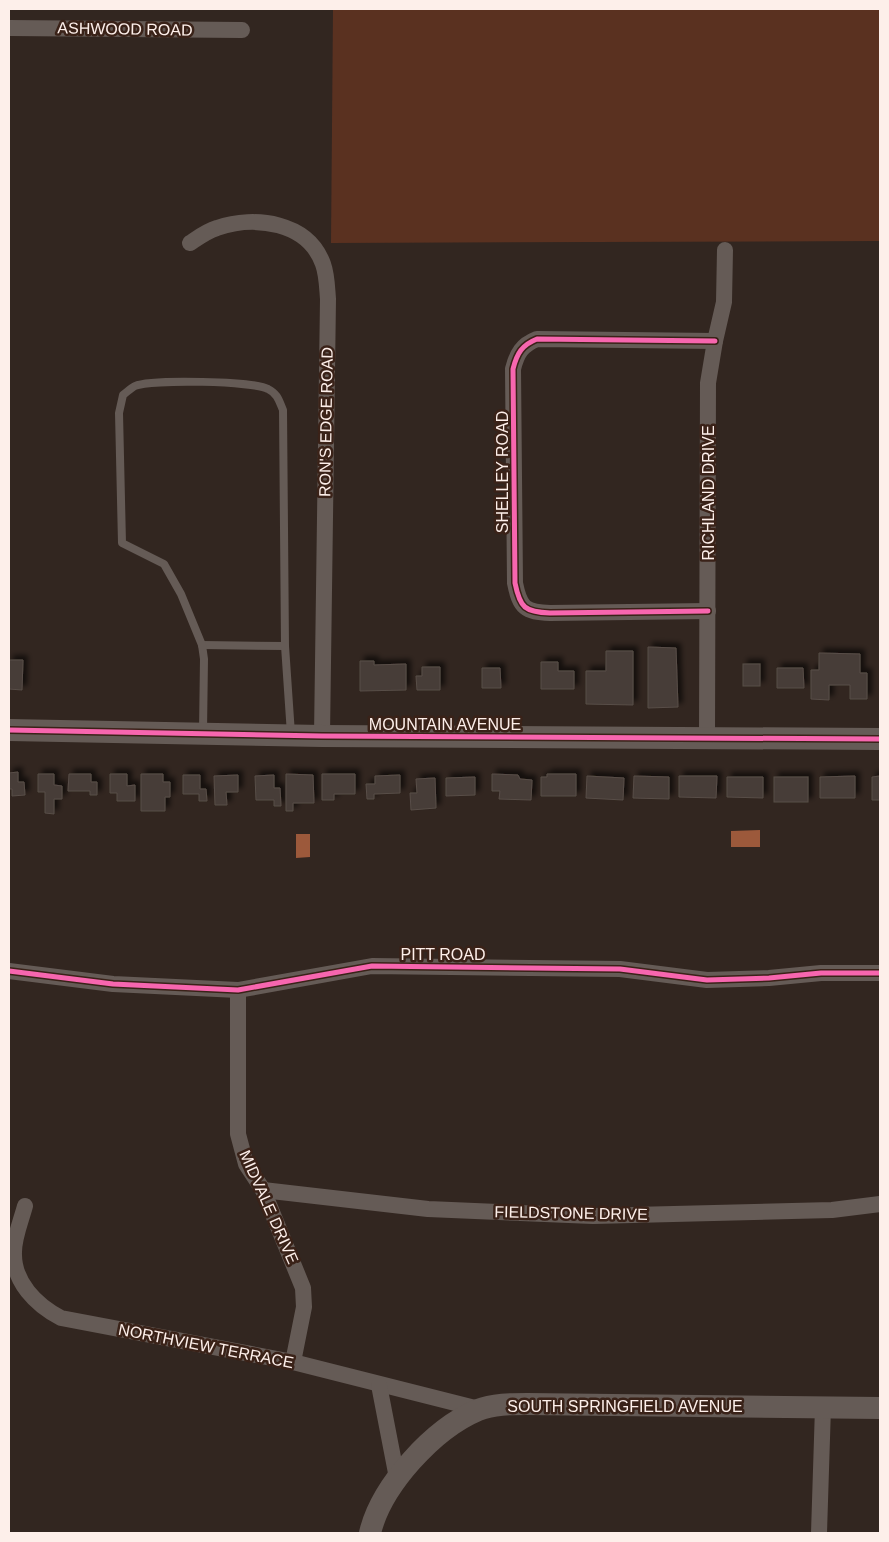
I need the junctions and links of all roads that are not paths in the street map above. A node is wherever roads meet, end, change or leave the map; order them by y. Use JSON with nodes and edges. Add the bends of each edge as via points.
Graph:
{"nodes":[{"id":1,"x":9,"y":28,"type":"edge"},
{"id":2,"x":242,"y":30,"type":"dead end"},
{"id":3,"x":190,"y":243,"type":"dead end"},
{"id":4,"x":725,"y":250,"type":"dead end"},
{"id":5,"x":715,"y":341,"type":"junction"},
{"id":6,"x":708,"y":611,"type":"junction"},
{"id":7,"x":202,"y":645,"type":"junction"},
{"id":8,"x":285,"y":646,"type":"junction"},
{"id":9,"x":9,"y":730,"type":"edge"},
{"id":10,"x":203,"y":734,"type":"junction"},
{"id":11,"x":292,"y":736,"type":"junction"},
{"id":12,"x":322,"y":736,"type":"junction"},
{"id":13,"x":707,"y":738,"type":"junction"},
{"id":14,"x":880,"y":738,"type":"edge"},
{"id":15,"x":9,"y":971,"type":"edge"},
{"id":16,"x":880,"y":973,"type":"edge"},
{"id":17,"x":238,"y":990,"type":"junction"},
{"id":18,"x":263,"y":1190,"type":"junction"},
{"id":19,"x":880,"y":1204,"type":"edge"},
{"id":20,"x":25,"y":1206,"type":"dead end"},
{"id":21,"x":293,"y":1362,"type":"junction"},
{"id":22,"x":379,"y":1385,"type":"junction"},
{"id":23,"x":823,"y":1407,"type":"junction"},
{"id":24,"x":880,"y":1408,"type":"edge"},
{"id":25,"x":479,"y":1410,"type":"junction"},
{"id":26,"x":397,"y":1478,"type":"junction"},
{"id":27,"x":370,"y":1533,"type":"edge"},
{"id":28,"x":819,"y":1533,"type":"edge"}],
"edges":[{"from":1,"to":2,"type":"street","name":"ASHWOOD ROAD"},
{"from":3,"to":12,"type":"street","name":"RON'S EDGE ROAD","via":[[208,231],[227,225],[274,224],[302,235],[323,263],[328,299]]},
{"from":4,"to":5,"type":"street","name":"RICHLAND DRIVE","via":[[724,302]]},
{"from":5,"to":6,"type":"street","name":"RICHLAND DRIVE","via":[[708,383]]},
{"from":5,"to":6,"type":"street","name":"SHELLEY ROAD","via":[[537,339],[526,343],[518,352],[513,369],[515,576],[518,599],[524,607],[532,612],[550,613]]},
{"from":6,"to":13,"type":"street","name":"RICHLAND DRIVE"},
{"from":7,"to":8,"type":"lane"},
{"from":7,"to":8,"type":"lane","via":[[181,594],[164,564],[122,543],[119,413],[123,395],[136,386],[153,383],[248,383],[267,388],[277,395],[283,410]]},
{"from":7,"to":10,"type":"lane"},
{"from":8,"to":11,"type":"lane"},
{"from":9,"to":10,"type":"street","name":"MOUNTAIN AVENUE"},
{"from":10,"to":11,"type":"street","name":"MOUNTAIN AVENUE"},
{"from":11,"to":12,"type":"street","name":"MOUNTAIN AVENUE"},
{"from":12,"to":13,"type":"street","name":"MOUNTAIN AVENUE"},
{"from":13,"to":14,"type":"street","name":"MOUNTAIN AVENUE"},
{"from":15,"to":17,"type":"street","name":"PITT ROAD","via":[[113,984]]},
{"from":16,"to":17,"type":"street","name":"PITT ROAD","via":[[821,972],[707,980],[620,969],[372,966]]},
{"from":17,"to":18,"type":"street","name":"MIDVALE DRIVE","via":[[238,1134],[246,1164]]},
{"from":18,"to":19,"type":"street","name":"FIELDSTONE DRIVE","via":[[428,1209],[593,1216],[832,1210]]},
{"from":18,"to":21,"type":"street","name":"MIDVALE DRIVE","via":[[303,1288],[304,1307]]},
{"from":20,"to":21,"type":"street","name":"NORTHVIEW TERRACE","via":[[14,1252],[16,1267],[35,1301],[47,1310],[61,1318]]},
{"from":21,"to":22,"type":"street","name":"NORTHVIEW TERRACE"},
{"from":22,"to":25,"type":"street","name":"NORTHVIEW TERRACE"},
{"from":22,"to":26,"type":"street"},
{"from":23,"to":24,"type":"street","name":"SOUTH SPRINGFIELD AVENUE"},
{"from":23,"to":25,"type":"street","name":"SOUTH SPRINGFIELD AVENUE","via":[[527,1404]]},
{"from":23,"to":28,"type":"street"},
{"from":25,"to":26,"type":"street","name":"SOUTH SPRINGFIELD AVENUE","via":[[431,1441]]},
{"from":26,"to":27,"type":"street","name":"SOUTH SPRINGFIELD AVENUE"}]}
